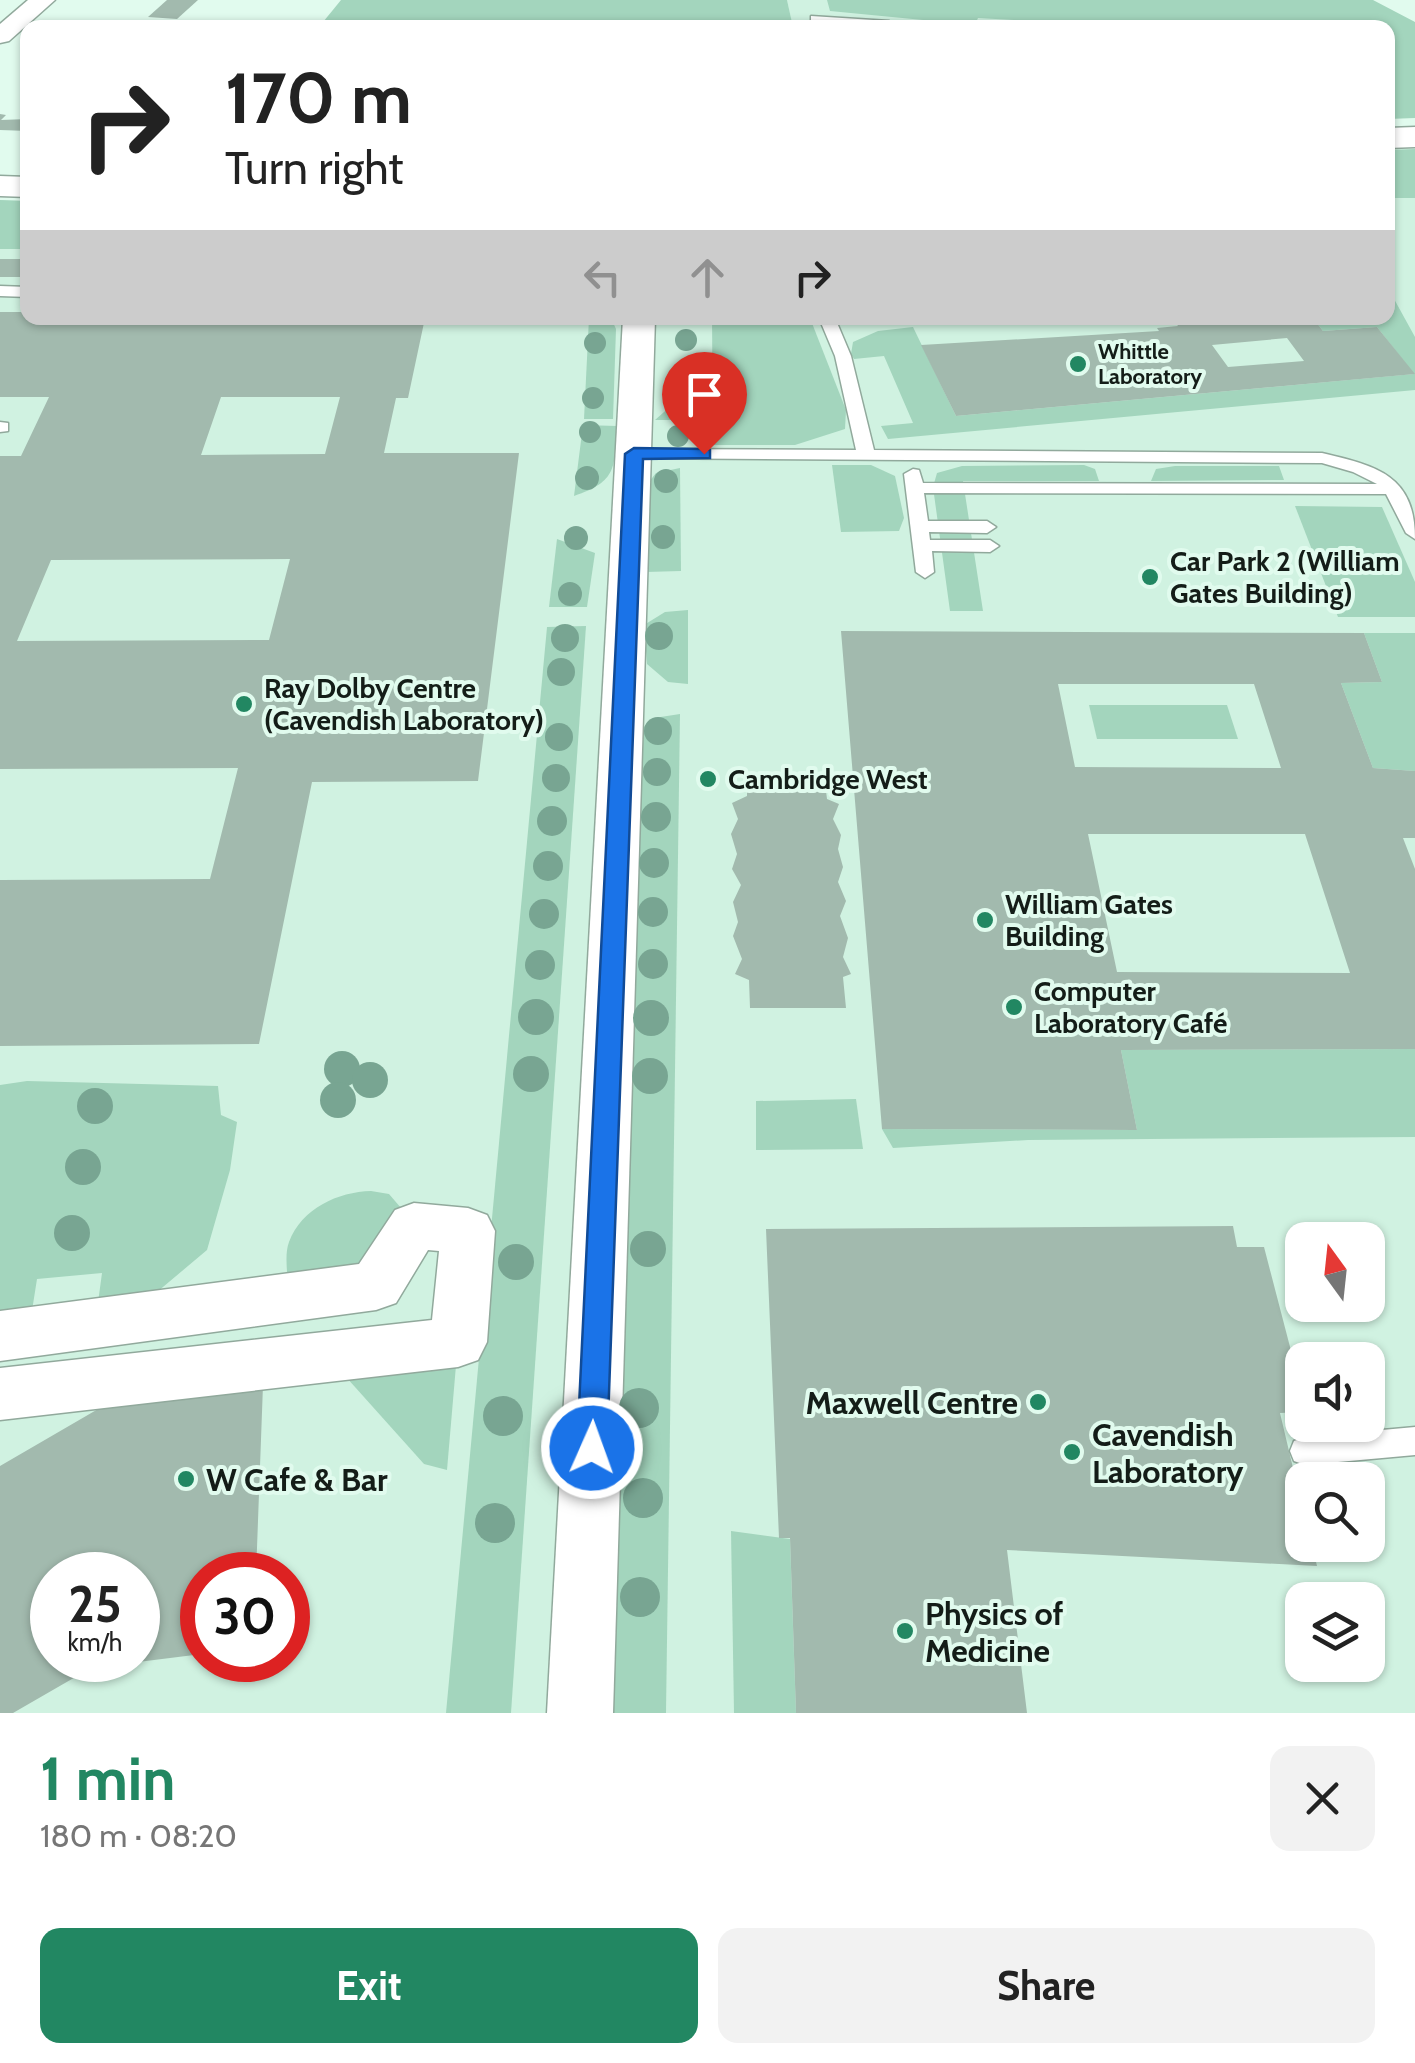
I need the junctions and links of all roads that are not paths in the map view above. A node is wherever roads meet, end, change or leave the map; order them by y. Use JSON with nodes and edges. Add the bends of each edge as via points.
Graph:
{"nodes":[{"id":1,"x":43,"y":0,"type":"edge"},
{"id":2,"x":0,"y":36,"type":"edge"},
{"id":3,"x":638,"y":325,"type":"edge"},
{"id":4,"x":830,"y":325,"type":"edge"},
{"id":5,"x":634,"y":454,"type":"junction"},
{"id":6,"x":866,"y":455,"type":"junction"},
{"id":7,"x":910,"y":456,"type":"junction"},
{"id":8,"x":915,"y":488,"type":"junction"},
{"id":9,"x":1395,"y":489,"type":"junction"},
{"id":10,"x":1415,"y":533,"type":"edge"},
{"id":11,"x":921,"y":535,"type":"junction"},
{"id":12,"x":988,"y":536,"type":"dead end"},
{"id":13,"x":925,"y":572,"type":"dead end"},
{"id":14,"x":0,"y":1336,"type":"edge"},
{"id":15,"x":0,"y":1394,"type":"edge"},
{"id":16,"x":1415,"y":1441,"type":"edge"},
{"id":17,"x":1304,"y":1451,"type":"dead end"},
{"id":18,"x":580,"y":1713,"type":"edge"}],
"edges":[{"from":1,"to":2,"type":"street"},
{"from":3,"to":5,"type":"street"},
{"from":4,"to":6,"type":"lane"},
{"from":5,"to":6,"type":"lane"},
{"from":5,"to":18,"type":"street"},
{"from":6,"to":7,"type":"lane"},
{"from":7,"to":8,"type":"lane"},
{"from":7,"to":9,"type":"lane","via":[[1322,458],[1362,468]]},
{"from":8,"to":9,"type":"lane"},
{"from":8,"to":11,"type":"lane"},
{"from":9,"to":10,"type":"lane"},
{"from":11,"to":12,"type":"lane"},
{"from":11,"to":13,"type":"lane"},
{"from":14,"to":15,"type":"street","via":[[376,1286],[414,1226],[468,1231],[458,1342]]},
{"from":16,"to":17,"type":"lane"}]}
